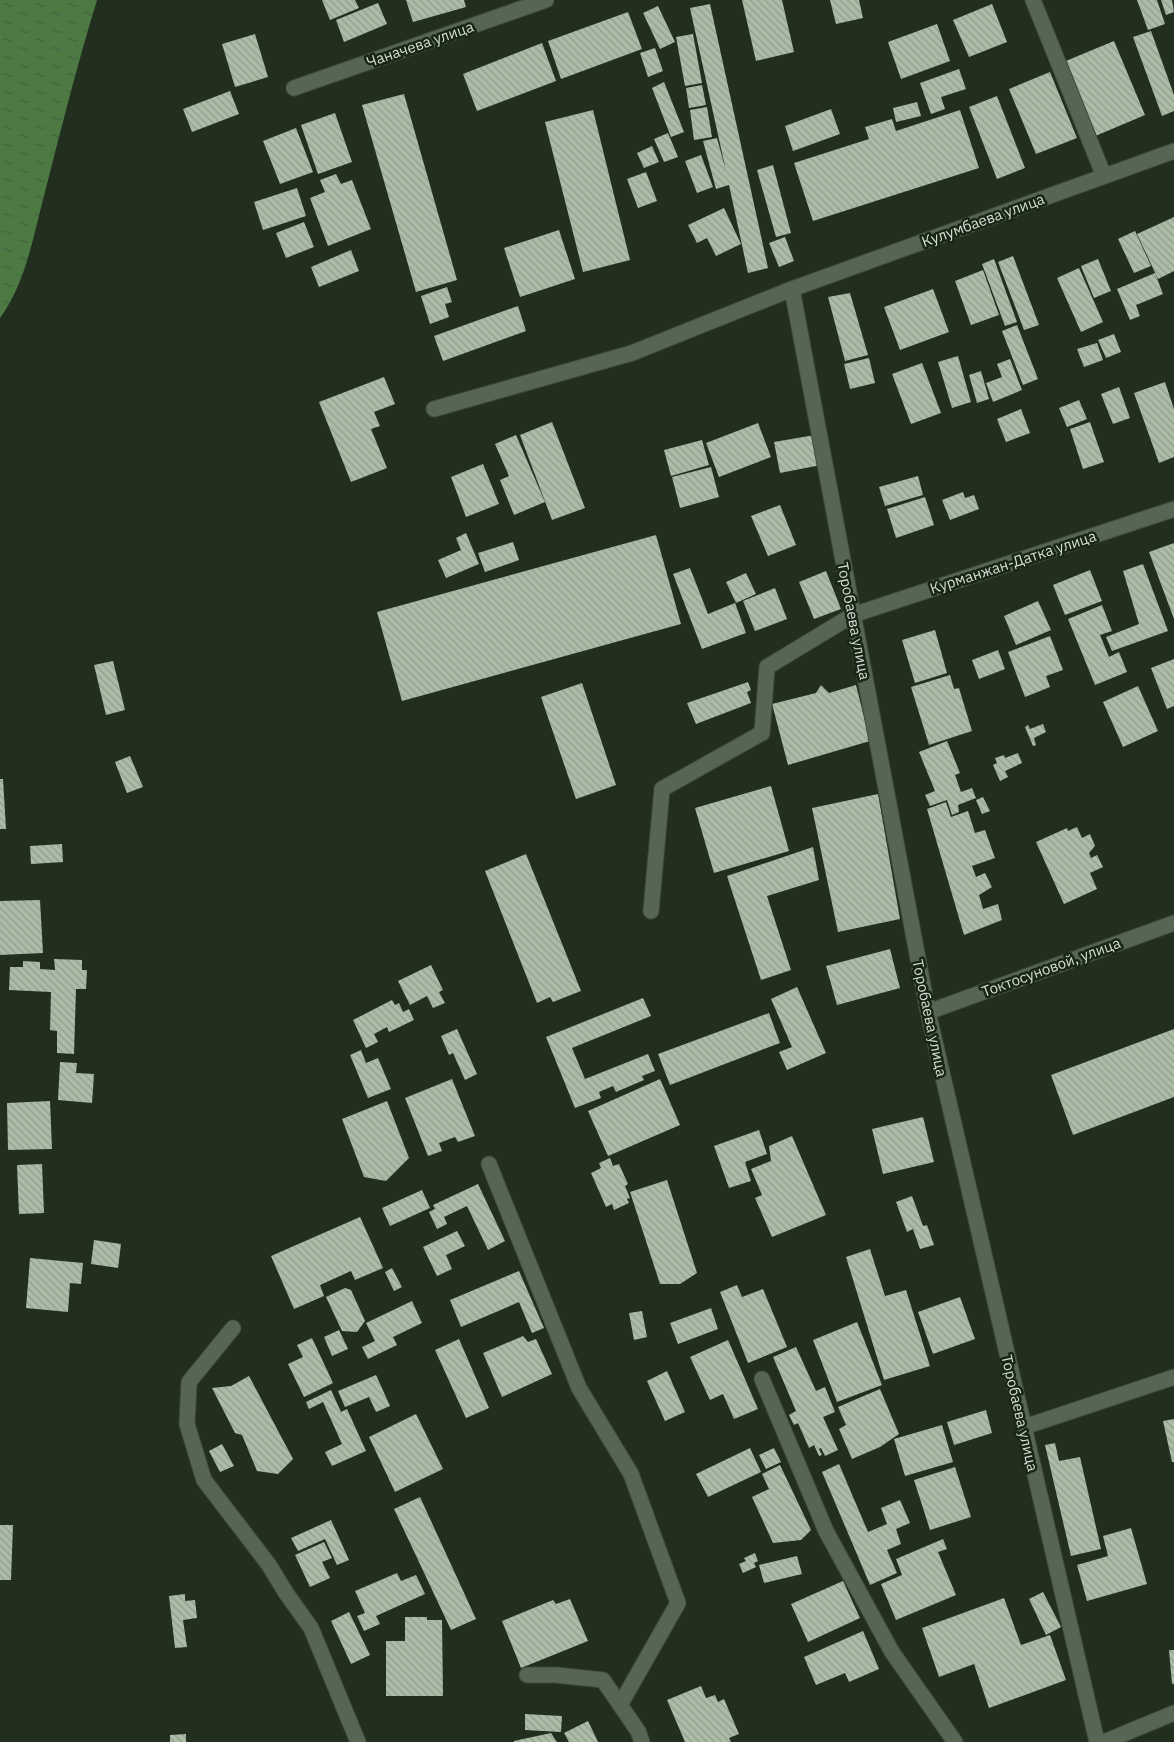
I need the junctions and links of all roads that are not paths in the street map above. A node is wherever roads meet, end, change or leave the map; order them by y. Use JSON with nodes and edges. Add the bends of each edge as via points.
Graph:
{"nodes":[{"id":1,"x":546,"y":0,"type":"edge"},
{"id":2,"x":1033,"y":0,"type":"edge"},
{"id":3,"x":294,"y":88,"type":"dead end"},
{"id":4,"x":1174,"y":151,"type":"edge"},
{"id":5,"x":1104,"y":176,"type":"junction"},
{"id":6,"x":792,"y":289,"type":"junction"},
{"id":7,"x":434,"y":409,"type":"dead end"},
{"id":8,"x":1174,"y":509,"type":"edge"},
{"id":9,"x":853,"y":615,"type":"junction"},
{"id":10,"x":651,"y":910,"type":"dead end"},
{"id":11,"x":1174,"y":923,"type":"edge"},
{"id":12,"x":928,"y":1012,"type":"junction"},
{"id":13,"x":489,"y":1164,"type":"dead end"},
{"id":14,"x":232,"y":1328,"type":"dead end"},
{"id":15,"x":1174,"y":1378,"type":"edge"},
{"id":16,"x":762,"y":1379,"type":"dead end"},
{"id":17,"x":1024,"y":1427,"type":"junction"},
{"id":18,"x":527,"y":1675,"type":"dead end"},
{"id":19,"x":620,"y":1705,"type":"junction"},
{"id":20,"x":1174,"y":1713,"type":"edge"},
{"id":21,"x":358,"y":1742,"type":"edge"},
{"id":22,"x":642,"y":1742,"type":"edge"},
{"id":23,"x":955,"y":1742,"type":"edge"},
{"id":24,"x":1096,"y":1742,"type":"edge"},
{"id":25,"x":1104,"y":1742,"type":"edge"}],
"edges":[{"from":1,"to":3,"type":"street","name":"Чаначева улица"},
{"from":2,"to":5,"type":"street"},
{"from":4,"to":5,"type":"street","name":"Кулумбаева улица"},
{"from":5,"to":6,"type":"street","name":"Кулумбаева улица"},
{"from":6,"to":7,"type":"street","name":"Кулумбаева улица","via":[[632,353]]},
{"from":6,"to":9,"type":"street","name":"Торобаева улица"},
{"from":8,"to":9,"type":"street","name":"Курманжан-Датка улица"},
{"from":9,"to":10,"type":"street","name":"Курманжан-Датка улица","via":[[767,667],[762,733],[662,789]]},
{"from":9,"to":12,"type":"street","name":"Торобаева улица"},
{"from":11,"to":12,"type":"street","name":"Токтосуновой, улица"},
{"from":12,"to":17,"type":"street","name":"Торобаева улица"},
{"from":13,"to":19,"type":"street","via":[[578,1388],[631,1474],[678,1603]]},
{"from":14,"to":21,"type":"street","via":[[189,1382],[187,1424],[192,1442],[204,1480],[312,1628]]},
{"from":15,"to":17,"type":"street"},
{"from":16,"to":23,"type":"street","via":[[826,1531],[892,1652]]},
{"from":17,"to":24,"type":"street","name":"Торобаева улица"},
{"from":18,"to":19,"type":"street","via":[[556,1674],[603,1680]]},
{"from":19,"to":22,"type":"street"},
{"from":20,"to":25,"type":"street"}]}
